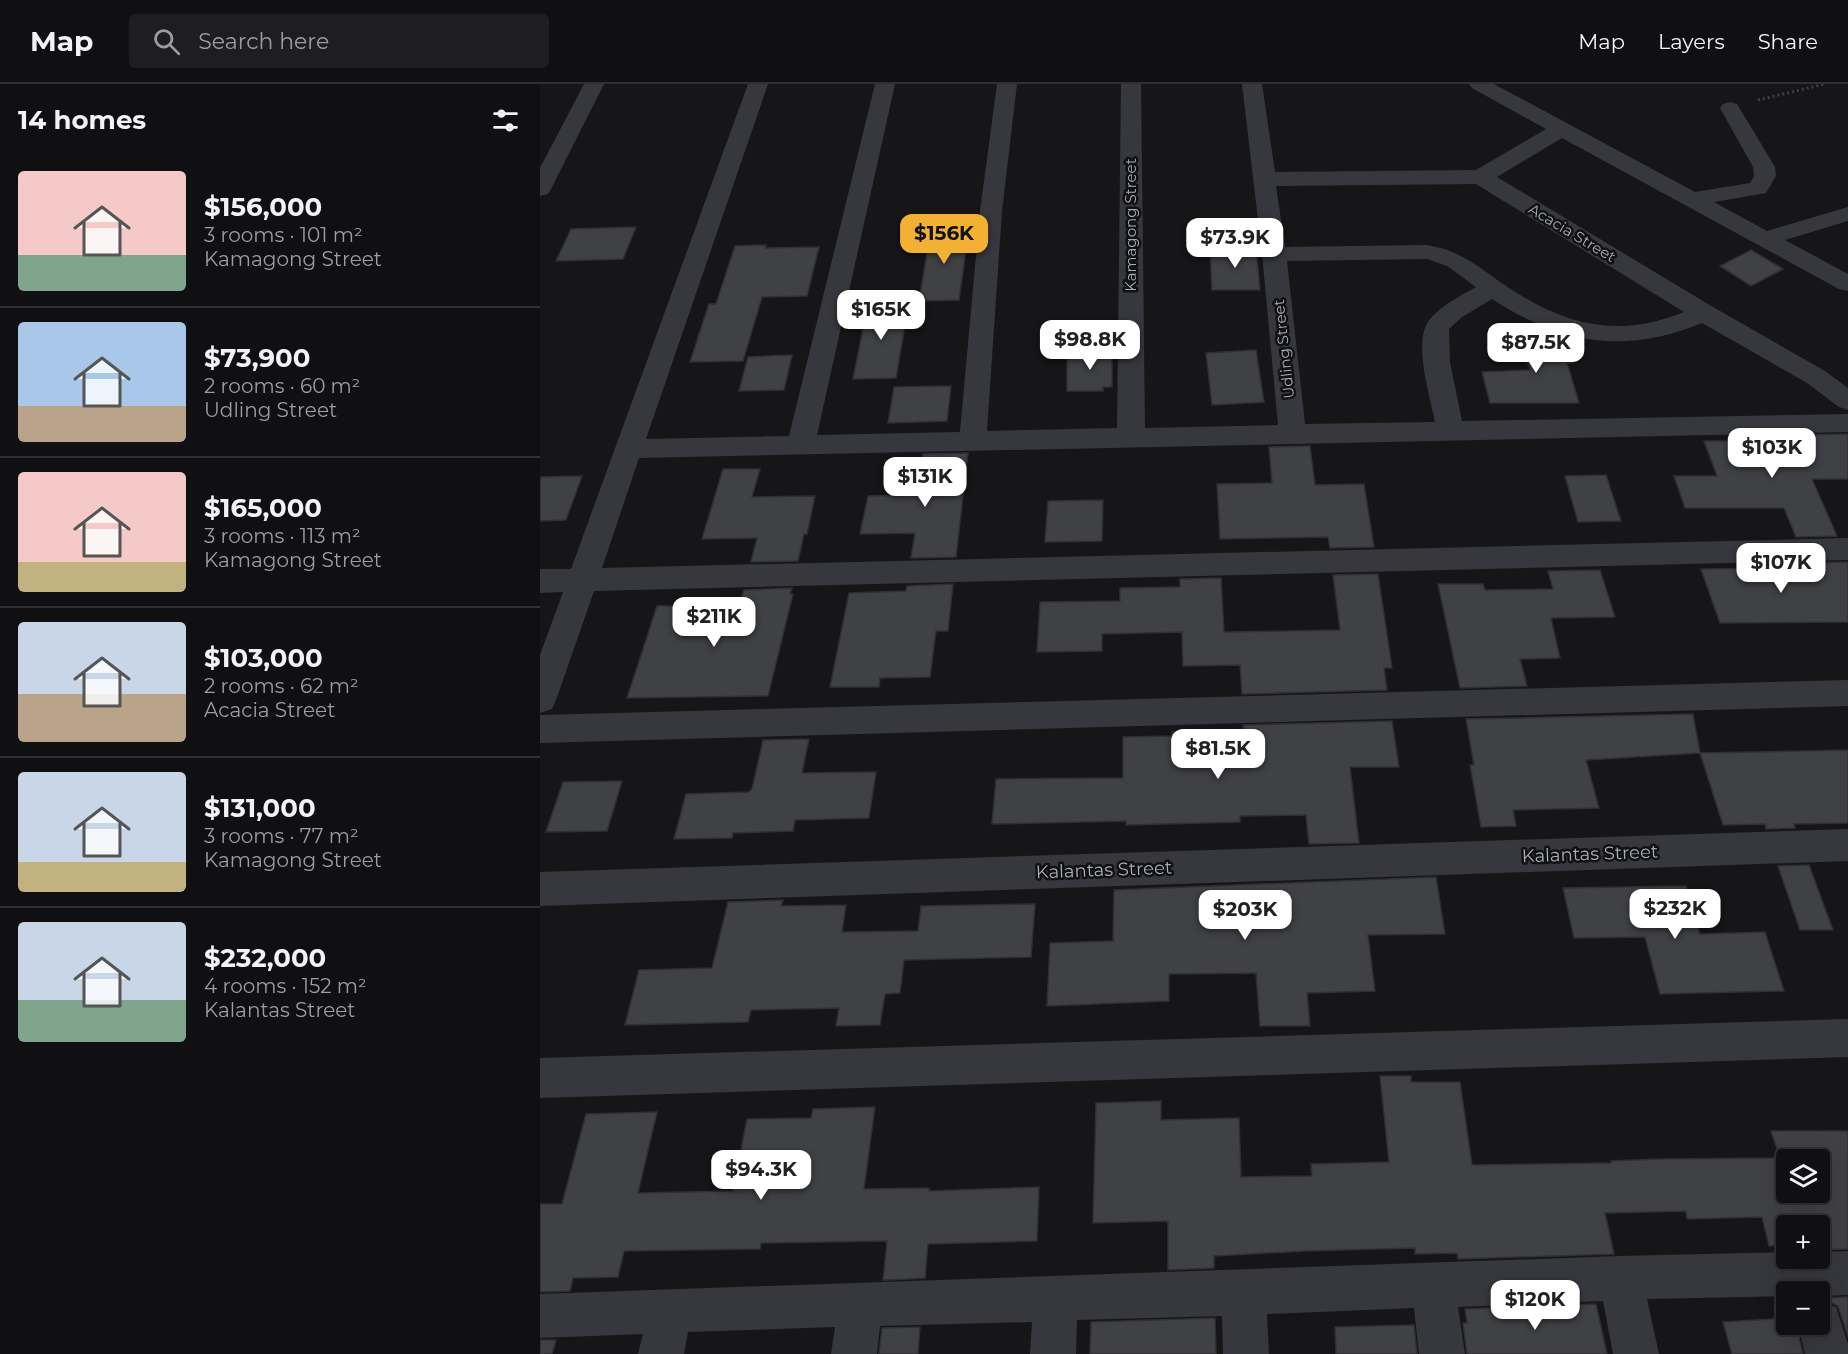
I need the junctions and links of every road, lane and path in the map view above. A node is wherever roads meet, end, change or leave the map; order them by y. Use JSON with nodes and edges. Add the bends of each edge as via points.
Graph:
{"nodes":[{"id":1,"x":594,"y":84,"type":"edge"},
{"id":2,"x":758,"y":84,"type":"edge"},
{"id":3,"x":885,"y":84,"type":"edge"},
{"id":4,"x":1007,"y":84,"type":"edge"},
{"id":5,"x":1131,"y":84,"type":"edge"},
{"id":6,"x":1252,"y":84,"type":"edge"},
{"id":7,"x":1479,"y":84,"type":"edge"},
{"id":8,"x":1825,"y":84,"type":"edge"},
{"id":9,"x":1730,"y":108,"type":"joint"},
{"id":10,"x":1562,"y":129,"type":"junction"},
{"id":11,"x":1481,"y":177,"type":"junction"},
{"id":12,"x":1265,"y":179,"type":"junction"},
{"id":13,"x":540,"y":189,"type":"edge"},
{"id":14,"x":1691,"y":199,"type":"junction"},
{"id":15,"x":1848,"y":214,"type":"edge"},
{"id":16,"x":1767,"y":238,"type":"junction"},
{"id":17,"x":1274,"y":254,"type":"junction"},
{"id":18,"x":1848,"y":284,"type":"edge"},
{"id":19,"x":1492,"y":288,"type":"junction"},
{"id":20,"x":1704,"y":313,"type":"junction"},
{"id":21,"x":1848,"y":401,"type":"edge"},
{"id":22,"x":1848,"y":423,"type":"edge"},
{"id":23,"x":1450,"y":431,"type":"junction"},
{"id":24,"x":1293,"y":435,"type":"junction"},
{"id":25,"x":973,"y":439,"type":"junction"},
{"id":26,"x":1131,"y":439,"type":"junction"},
{"id":27,"x":801,"y":445,"type":"junction"},
{"id":28,"x":630,"y":450,"type":"junction"},
{"id":29,"x":1848,"y":549,"type":"edge"},
{"id":30,"x":585,"y":579,"type":"junction"},
{"id":31,"x":540,"y":581,"type":"edge"},
{"id":32,"x":1848,"y":693,"type":"edge"},
{"id":33,"x":540,"y":700,"type":"edge"},
{"id":34,"x":540,"y":729,"type":"edge"},
{"id":35,"x":1848,"y":845,"type":"edge"},
{"id":36,"x":540,"y":889,"type":"edge"},
{"id":37,"x":1848,"y":1038,"type":"edge"},
{"id":38,"x":540,"y":1078,"type":"edge"},
{"id":39,"x":1620,"y":1278,"type":"junction"},
{"id":40,"x":1822,"y":1280,"type":"edge"},
{"id":41,"x":1433,"y":1286,"type":"junction"},
{"id":42,"x":1244,"y":1293,"type":"junction"},
{"id":43,"x":1055,"y":1298,"type":"junction"},
{"id":44,"x":860,"y":1304,"type":"junction"},
{"id":45,"x":670,"y":1310,"type":"junction"},
{"id":46,"x":540,"y":1316,"type":"edge"},
{"id":47,"x":1823,"y":1335,"type":"edge"},
{"id":48,"x":661,"y":1354,"type":"edge"},
{"id":49,"x":854,"y":1354,"type":"edge"},
{"id":50,"x":1053,"y":1354,"type":"edge"},
{"id":51,"x":1246,"y":1354,"type":"edge"},
{"id":52,"x":1442,"y":1354,"type":"edge"},
{"id":53,"x":1636,"y":1354,"type":"edge"},
{"id":54,"x":1828,"y":1354,"type":"edge"}],
"edges":[{"from":1,"to":13,"type":"street"},
{"from":2,"to":28,"type":"street"},
{"from":3,"to":27,"type":"street"},
{"from":4,"to":25,"type":"street","via":[[991,211]]},
{"from":5,"to":26,"type":"street","name":"Kamagong Street"},
{"from":6,"to":12,"type":"street","name":"Udling Street"},
{"from":7,"to":10,"type":"street"},
{"from":8,"to":9,"type":"path"},
{"from":9,"to":14,"type":"street","via":[[1764,167],[1765,176],[1758,188]]},
{"from":10,"to":11,"type":"street"},
{"from":10,"to":14,"type":"street"},
{"from":11,"to":12,"type":"street"},
{"from":11,"to":20,"type":"street","name":"Acacia Street"},
{"from":12,"to":17,"type":"street","name":"Udling Street"},
{"from":14,"to":16,"type":"street"},
{"from":15,"to":16,"type":"street"},
{"from":16,"to":18,"type":"street"},
{"from":17,"to":19,"type":"street","via":[[1443,254]]},
{"from":17,"to":24,"type":"street","name":"Udling Street"},
{"from":19,"to":20,"type":"street","via":[[1559,325],[1600,332],[1655,330]]},
{"from":19,"to":23,"type":"street","via":[[1446,318],[1436,330],[1435,347]]},
{"from":20,"to":21,"type":"street","name":"Acacia Street","via":[[1816,377]]},
{"from":22,"to":23,"type":"street"},
{"from":23,"to":24,"type":"street"},
{"from":24,"to":26,"type":"street"},
{"from":25,"to":26,"type":"street"},
{"from":25,"to":27,"type":"street"},
{"from":27,"to":28,"type":"street"},
{"from":28,"to":30,"type":"street"},
{"from":29,"to":30,"type":"street"},
{"from":30,"to":31,"type":"street"},
{"from":30,"to":33,"type":"street"},
{"from":32,"to":34,"type":"street"},
{"from":35,"to":36,"type":"street","name":"Kalantas Street"},
{"from":37,"to":38,"type":"street"},
{"from":39,"to":40,"type":"street"},
{"from":39,"to":41,"type":"street"},
{"from":39,"to":53,"type":"street"},
{"from":41,"to":42,"type":"street"},
{"from":41,"to":52,"type":"street"},
{"from":42,"to":43,"type":"street"},
{"from":42,"to":51,"type":"street"},
{"from":43,"to":44,"type":"street"},
{"from":43,"to":50,"type":"street"},
{"from":44,"to":45,"type":"street"},
{"from":44,"to":49,"type":"street"},
{"from":45,"to":46,"type":"street"},
{"from":45,"to":48,"type":"street"},
{"from":47,"to":54,"type":"street"}]}
